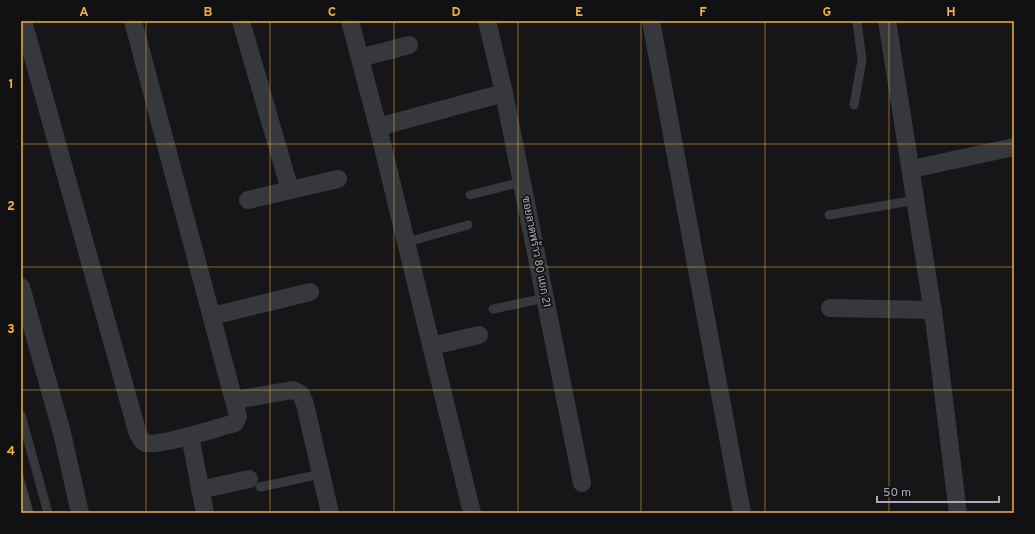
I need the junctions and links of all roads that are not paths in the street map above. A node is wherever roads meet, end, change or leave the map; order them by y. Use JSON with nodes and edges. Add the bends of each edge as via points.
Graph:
{"nodes":[{"id":1,"x":23,"y":21,"type":"edge"},
{"id":2,"x":133,"y":21,"type":"edge"},
{"id":3,"x":241,"y":21,"type":"edge"},
{"id":4,"x":350,"y":21,"type":"edge"},
{"id":5,"x":487,"y":21,"type":"edge"},
{"id":6,"x":651,"y":21,"type":"edge"},
{"id":7,"x":857,"y":21,"type":"edge"},
{"id":8,"x":886,"y":21,"type":"edge"},
{"id":9,"x":409,"y":45,"type":"dead end"},
{"id":10,"x":360,"y":58,"type":"junction"},
{"id":11,"x":504,"y":93,"type":"junction"},
{"id":12,"x":854,"y":105,"type":"dead end"},
{"id":13,"x":378,"y":127,"type":"junction"},
{"id":14,"x":1014,"y":147,"type":"edge"},
{"id":15,"x":912,"y":169,"type":"junction"},
{"id":16,"x":338,"y":179,"type":"dead end"},
{"id":17,"x":522,"y":182,"type":"junction"},
{"id":18,"x":290,"y":190,"type":"junction"},
{"id":19,"x":470,"y":195,"type":"dead end"},
{"id":20,"x":248,"y":200,"type":"dead end"},
{"id":21,"x":916,"y":200,"type":"junction"},
{"id":22,"x":829,"y":215,"type":"dead end"},
{"id":23,"x":468,"y":225,"type":"dead end"},
{"id":24,"x":406,"y":242,"type":"junction"},
{"id":25,"x":21,"y":287,"type":"edge"},
{"id":26,"x":310,"y":292,"type":"dead end"},
{"id":27,"x":545,"y":298,"type":"junction"},
{"id":28,"x":830,"y":308,"type":"dead end"},
{"id":29,"x":494,"y":309,"type":"dead end"},
{"id":30,"x":933,"y":310,"type":"junction"},
{"id":31,"x":212,"y":316,"type":"junction"},
{"id":32,"x":479,"y":335,"type":"dead end"},
{"id":33,"x":432,"y":346,"type":"junction"},
{"id":34,"x":234,"y":400,"type":"junction"},
{"id":35,"x":21,"y":415,"type":"edge"},
{"id":36,"x":190,"y":436,"type":"junction"},
{"id":37,"x":320,"y":474,"type":"junction"},
{"id":38,"x":255,"y":483,"type":"joint"},
{"id":39,"x":582,"y":483,"type":"dead end"},
{"id":40,"x":200,"y":490,"type":"junction"},
{"id":41,"x":48,"y":513,"type":"edge"},
{"id":42,"x":80,"y":513,"type":"edge"},
{"id":43,"x":205,"y":513,"type":"edge"},
{"id":44,"x":330,"y":513,"type":"edge"},
{"id":45,"x":472,"y":513,"type":"edge"},
{"id":46,"x":742,"y":513,"type":"edge"},
{"id":47,"x":958,"y":513,"type":"edge"}],
"edges":[{"from":1,"to":36,"type":"street","via":[[137,431],[146,443]]},
{"from":2,"to":31,"type":"street"},
{"from":3,"to":18,"type":"street"},
{"from":4,"to":10,"type":"street"},
{"from":5,"to":11,"type":"street","name":"ซอยลาดพร้าว 80 แยก 21"},
{"from":6,"to":46,"type":"street"},
{"from":7,"to":12,"type":"lane","via":[[862,60]]},
{"from":8,"to":15,"type":"street"},
{"from":9,"to":10,"type":"street"},
{"from":10,"to":13,"type":"street"},
{"from":11,"to":13,"type":"street"},
{"from":11,"to":17,"type":"street","name":"ซอยลาดพร้าว 80 แยก 21"},
{"from":13,"to":24,"type":"street"},
{"from":14,"to":15,"type":"street"},
{"from":15,"to":21,"type":"street"},
{"from":16,"to":18,"type":"street"},
{"from":17,"to":19,"type":"lane"},
{"from":17,"to":27,"type":"street","name":"ซอยลาดพร้าว 80 แยก 21"},
{"from":18,"to":20,"type":"street"},
{"from":21,"to":22,"type":"lane"},
{"from":21,"to":30,"type":"street"},
{"from":23,"to":24,"type":"lane"},
{"from":24,"to":33,"type":"street"},
{"from":25,"to":42,"type":"street","via":[[62,433]]},
{"from":26,"to":31,"type":"street"},
{"from":27,"to":29,"type":"lane"},
{"from":27,"to":39,"type":"street","name":"ซอยลาดพร้าว 80 แยก 21"},
{"from":28,"to":30,"type":"street"},
{"from":30,"to":47,"type":"street"},
{"from":31,"to":34,"type":"street"},
{"from":32,"to":33,"type":"street"},
{"from":33,"to":45,"type":"street"},
{"from":34,"to":36,"type":"street","via":[[238,416],[235,423]]},
{"from":34,"to":37,"type":"street","via":[[298,391],[305,404]]},
{"from":35,"to":41,"type":"lane"},
{"from":36,"to":40,"type":"street"},
{"from":37,"to":38,"type":"lane"},
{"from":37,"to":44,"type":"street"},
{"from":38,"to":40,"type":"street"},
{"from":40,"to":43,"type":"street"}]}
